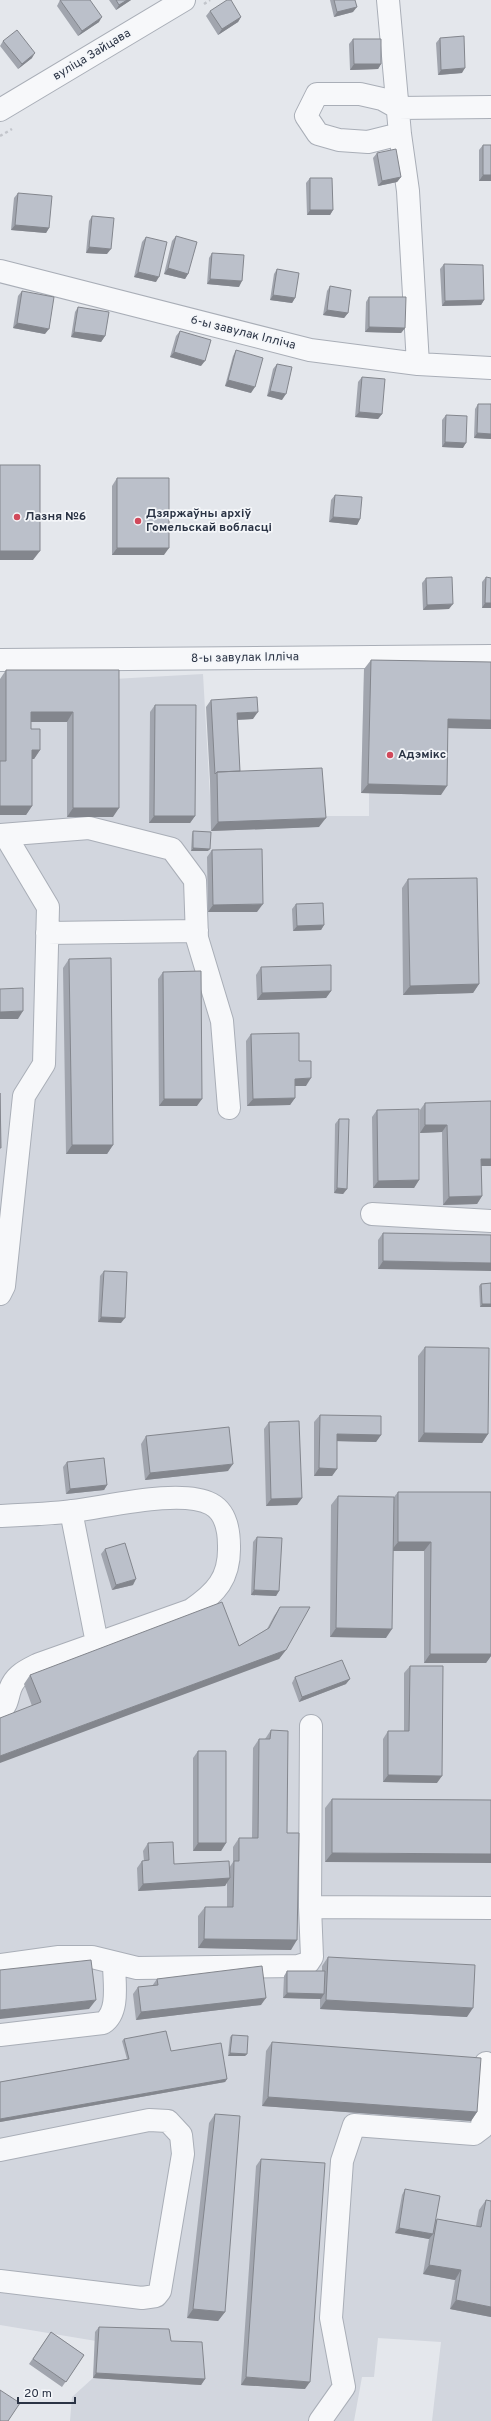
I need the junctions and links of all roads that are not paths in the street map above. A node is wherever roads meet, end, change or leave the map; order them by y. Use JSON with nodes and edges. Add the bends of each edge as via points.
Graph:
{"nodes":[{"id":1,"x":184,"y":0,"type":"edge"},
{"id":2,"x":388,"y":0,"type":"edge"},
{"id":3,"x":491,"y":107,"type":"edge"},
{"id":4,"x":398,"y":108,"type":"junction"},
{"id":5,"x":0,"y":110,"type":"edge"},
{"id":6,"x":400,"y":134,"type":"junction"},
{"id":7,"x":0,"y":271,"type":"edge"},
{"id":8,"x":418,"y":364,"type":"junction"},
{"id":9,"x":491,"y":368,"type":"edge"},
{"id":10,"x":491,"y":656,"type":"edge"},
{"id":11,"x":0,"y":660,"type":"edge"},
{"id":12,"x":3,"y":835,"type":"edge"},
{"id":13,"x":197,"y":931,"type":"junction"},
{"id":14,"x":47,"y":934,"type":"junction"},
{"id":15,"x":229,"y":1108,"type":"dead end"},
{"id":16,"x":372,"y":1214,"type":"dead end"},
{"id":17,"x":491,"y":1221,"type":"edge"},
{"id":18,"x":0,"y":1294,"type":"edge"},
{"id":19,"x":71,"y":1511,"type":"junction"},
{"id":20,"x":0,"y":1516,"type":"edge"},
{"id":21,"x":97,"y":1643,"type":"junction"},
{"id":22,"x":0,"y":1712,"type":"edge"},
{"id":23,"x":311,"y":1726,"type":"dead end"},
{"id":24,"x":310,"y":1907,"type":"junction"},
{"id":25,"x":491,"y":1908,"type":"edge"},
{"id":26,"x":114,"y":1963,"type":"junction"},
{"id":27,"x":0,"y":1965,"type":"edge"},
{"id":28,"x":0,"y":2036,"type":"edge"},
{"id":29,"x":486,"y":2063,"type":"dead end"},
{"id":30,"x":0,"y":2150,"type":"edge"},
{"id":31,"x":0,"y":2281,"type":"edge"},
{"id":32,"x":320,"y":2421,"type":"edge"}],
"edges":[{"from":1,"to":5,"type":"street","name":"вуліца Зайцава"},
{"from":2,"to":4,"type":"street"},
{"from":3,"to":4,"type":"street"},
{"from":4,"to":6,"type":"street"},
{"from":4,"to":6,"type":"street","via":[[382,99],[360,94],[317,94],[306,116],[318,134],[339,140],[368,142]]},
{"from":6,"to":8,"type":"street","via":[[408,191]]},
{"from":7,"to":8,"type":"street","name":"6-ы завулак Ілліча","via":[[310,350]]},
{"from":8,"to":9,"type":"street","name":"6-ы завулак Ілліча"},
{"from":10,"to":11,"type":"street","name":"8-ы завулак Ілліча"},
{"from":12,"to":13,"type":"street","via":[[89,828],[172,850],[195,880]]},
{"from":12,"to":14,"type":"street","via":[[48,907]]},
{"from":13,"to":14,"type":"street"},
{"from":13,"to":15,"type":"street","via":[[222,1021]]},
{"from":14,"to":18,"type":"street","via":[[44,1064],[24,1096],[4,1286]]},
{"from":16,"to":17,"type":"street"},
{"from":19,"to":20,"type":"street"},
{"from":19,"to":21,"type":"street"},
{"from":19,"to":21,"type":"street","via":[[178,1497],[198,1499],[212,1504],[227,1523],[230,1547],[224,1580],[209,1598],[191,1610]]},
{"from":21,"to":22,"type":"street","via":[[21,1673],[14,1681],[7,1702]]},
{"from":23,"to":24,"type":"street"},
{"from":24,"to":25,"type":"street"},
{"from":24,"to":26,"type":"street","via":[[312,1958],[308,1963],[298,1966],[137,1968]]},
{"from":26,"to":27,"type":"street","via":[[92,1958],[59,1958]]},
{"from":26,"to":28,"type":"street","via":[[114,2004],[112,2014],[103,2023]]},
{"from":29,"to":32,"type":"street","via":[[482,2128],[474,2134],[354,2125],[342,2162],[331,2318],[344,2387]]},
{"from":30,"to":31,"type":"street","via":[[148,2120],[168,2121],[182,2135],[183,2154],[160,2291],[156,2296],[142,2298]]}]}
